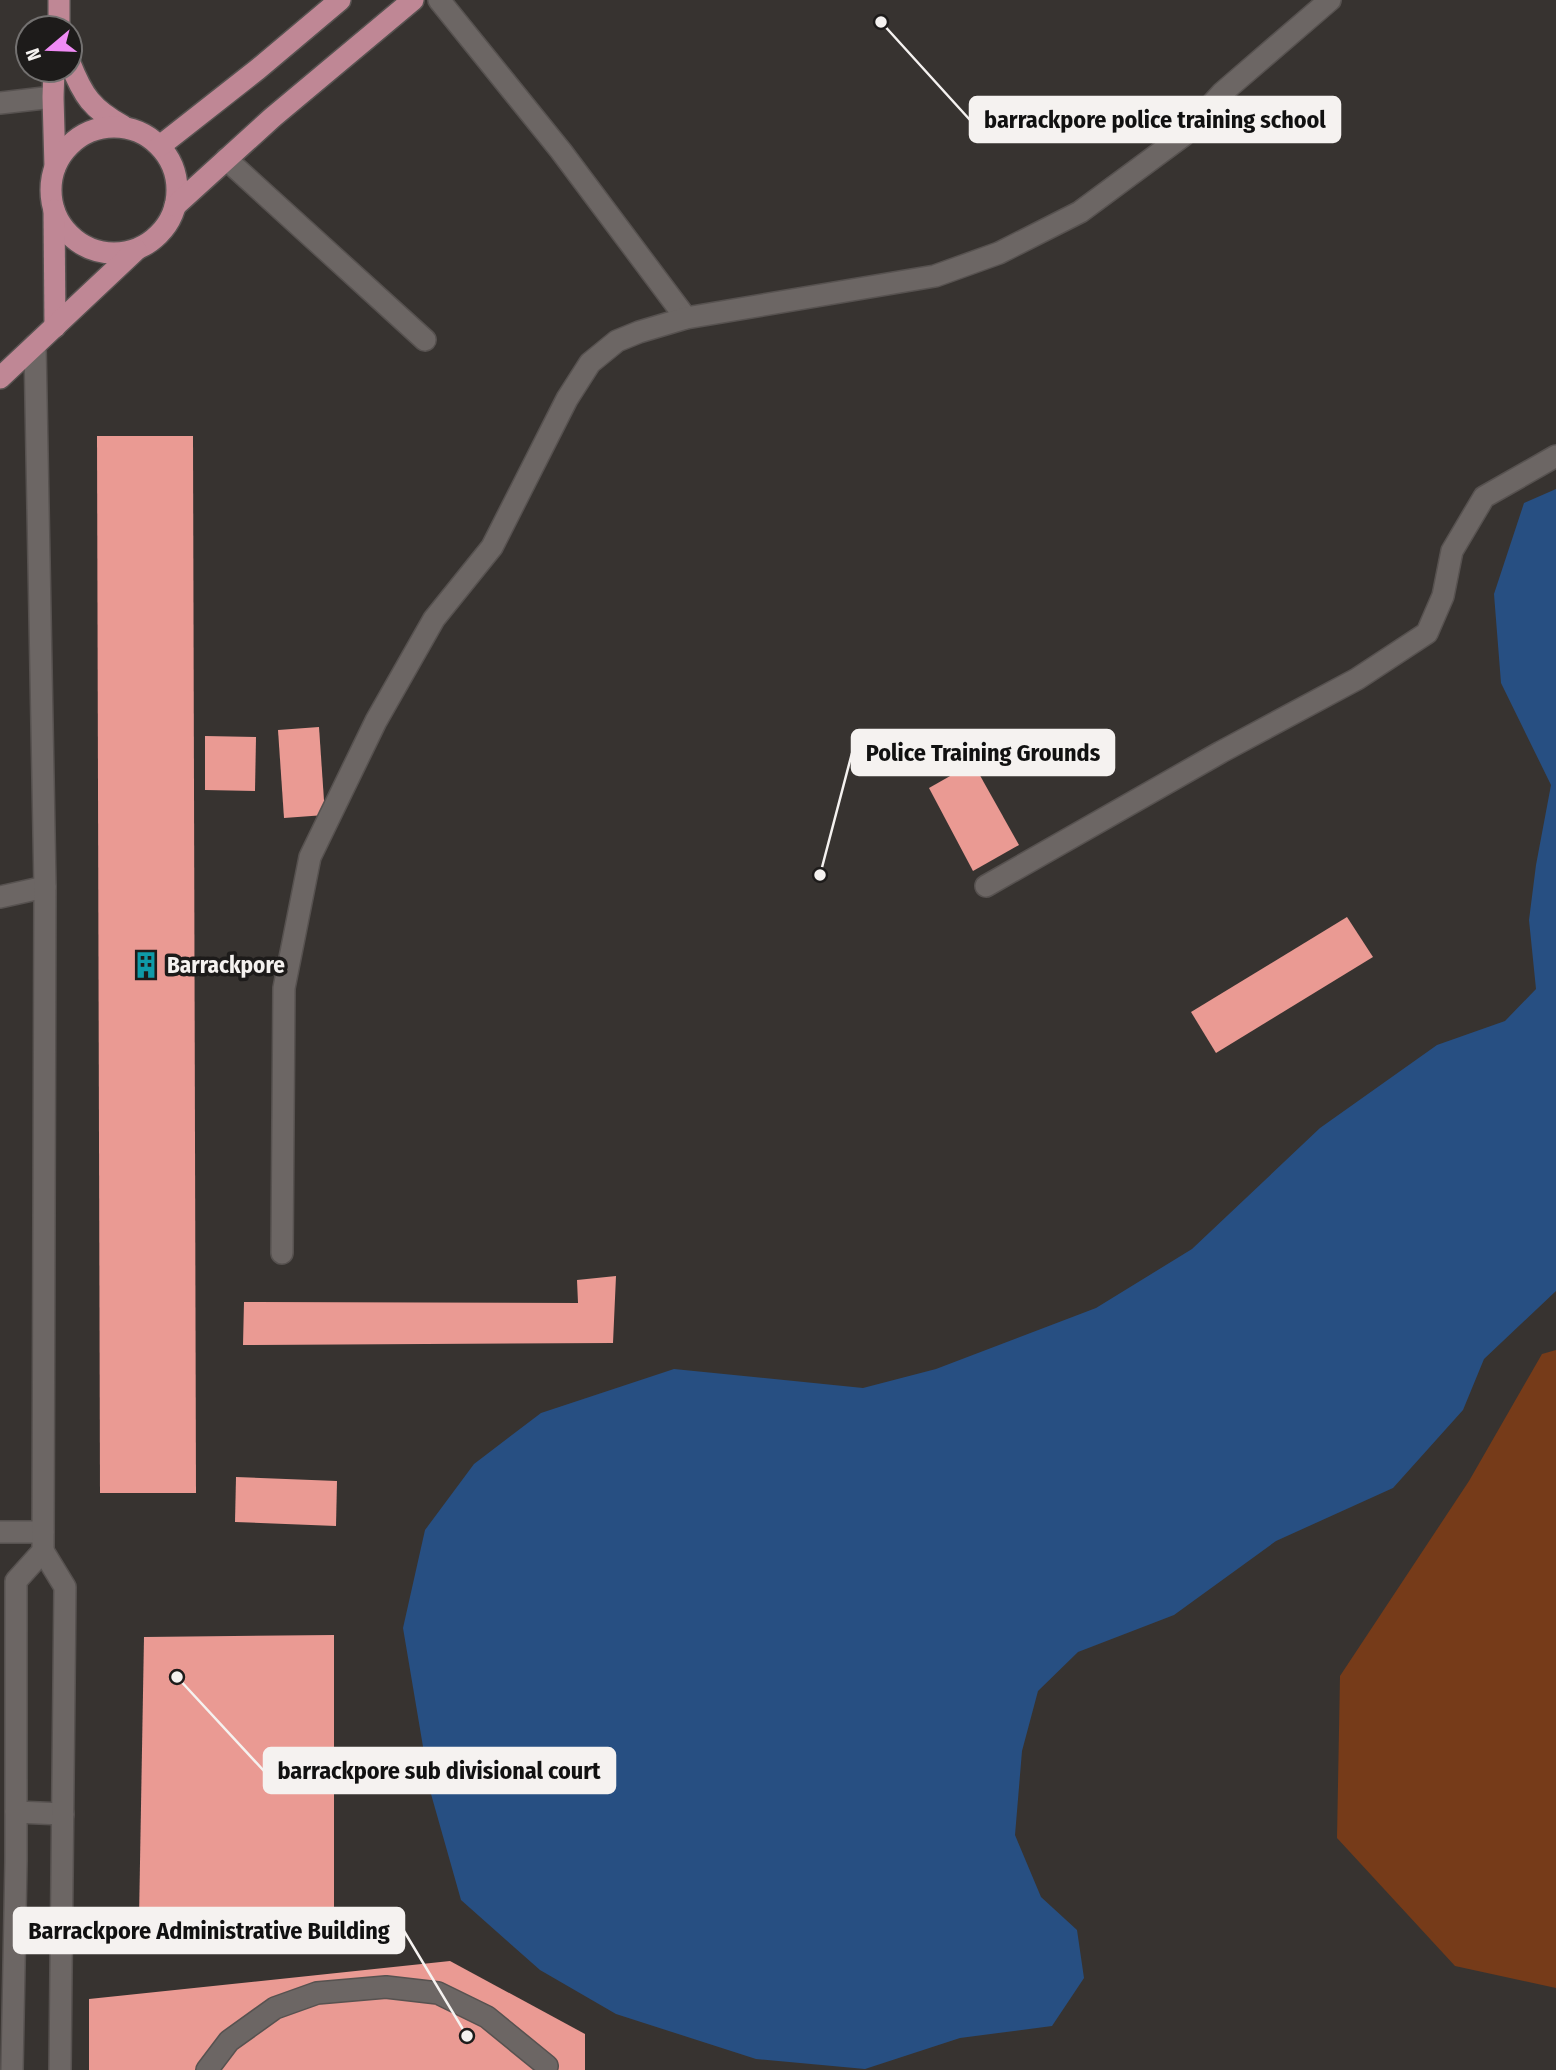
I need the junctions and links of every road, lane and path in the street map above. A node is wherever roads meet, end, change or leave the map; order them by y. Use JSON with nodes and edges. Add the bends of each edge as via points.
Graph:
{"nodes":[{"id":1,"x":340,"y":0,"type":"edge"},
{"id":2,"x":413,"y":0,"type":"edge"},
{"id":3,"x":439,"y":0,"type":"edge"},
{"id":4,"x":1331,"y":0,"type":"edge"},
{"id":5,"x":53,"y":84,"type":"edge"},
{"id":6,"x":79,"y":84,"type":"edge"},
{"id":7,"x":53,"y":97,"type":"junction"},
{"id":8,"x":0,"y":103,"type":"edge"},
{"id":9,"x":125,"y":127,"type":"junction"},
{"id":10,"x":160,"y":146,"type":"junction"},
{"id":11,"x":226,"y":159,"type":"junction"},
{"id":12,"x":55,"y":167,"type":"junction"},
{"id":13,"x":175,"y":206,"type":"junction"},
{"id":14,"x":54,"y":209,"type":"junction"},
{"id":15,"x":137,"y":249,"type":"junction"},
{"id":16,"x":686,"y":318,"type":"junction"},
{"id":17,"x":55,"y":327,"type":"junction"},
{"id":18,"x":425,"y":340,"type":"dead end"},
{"id":19,"x":35,"y":345,"type":"junction"},
{"id":20,"x":0,"y":378,"type":"edge"},
{"id":21,"x":1556,"y":456,"type":"edge"},
{"id":22,"x":986,"y":886,"type":"dead end"},
{"id":23,"x":45,"y":887,"type":"junction"},
{"id":24,"x":0,"y":897,"type":"edge"},
{"id":25,"x":282,"y":1253,"type":"dead end"},
{"id":26,"x":0,"y":1532,"type":"edge"},
{"id":27,"x":43,"y":1541,"type":"junction"},
{"id":28,"x":16,"y":1812,"type":"junction"},
{"id":29,"x":63,"y":1814,"type":"junction"},
{"id":30,"x":547,"y":2066,"type":"dead end"},
{"id":31,"x":12,"y":2070,"type":"edge"},
{"id":32,"x":60,"y":2070,"type":"edge"},
{"id":33,"x":207,"y":2070,"type":"edge"}],
"edges":[{"from":1,"to":10,"type":"main road"},
{"from":2,"to":11,"type":"main road"},
{"from":3,"to":16,"type":"street","via":[[561,151]]},
{"from":4,"to":16,"type":"street","via":[[1222,93],[1184,135],[1080,212],[999,253],[935,276]]},
{"from":5,"to":7,"type":"main road"},
{"from":6,"to":9,"type":"main road","via":[[102,114]]},
{"from":7,"to":8,"type":"street"},
{"from":7,"to":12,"type":"main road"},
{"from":9,"to":10,"type":"main road"},
{"from":9,"to":12,"type":"main road","via":[[83,135],[66,149]]},
{"from":10,"to":13,"type":"main road","via":[[177,184]]},
{"from":11,"to":13,"type":"main road"},
{"from":11,"to":18,"type":"street"},
{"from":12,"to":14,"type":"main road"},
{"from":13,"to":15,"type":"main road","via":[[165,227]]},
{"from":14,"to":15,"type":"main road","via":[[78,242],[96,251]]},
{"from":14,"to":17,"type":"main road"},
{"from":15,"to":17,"type":"main road"},
{"from":16,"to":25,"type":"street","via":[[617,341],[590,363],[492,547],[434,619],[376,721],[310,857],[284,988]]},
{"from":17,"to":19,"type":"main road"},
{"from":19,"to":20,"type":"main road"},
{"from":19,"to":23,"type":"street"},
{"from":21,"to":22,"type":"street","via":[[1484,497],[1452,551],[1443,596],[1427,633],[1357,679]]},
{"from":23,"to":24,"type":"street"},
{"from":23,"to":27,"type":"street"},
{"from":26,"to":27,"type":"street"},
{"from":27,"to":28,"type":"street","via":[[16,1581]]},
{"from":27,"to":29,"type":"street","via":[[65,1587]]},
{"from":28,"to":29,"type":"street"},
{"from":28,"to":31,"type":"street"},
{"from":29,"to":32,"type":"street"},
{"from":30,"to":33,"type":"street","via":[[487,2017],[439,1993],[386,1987],[317,1993],[275,2008],[229,2041]]}]}
